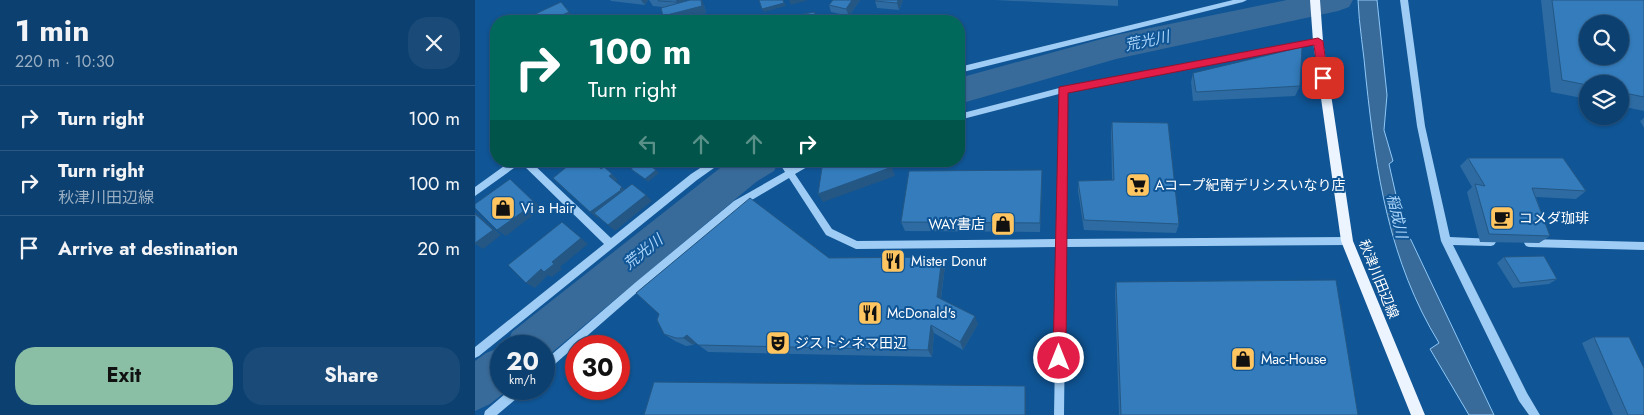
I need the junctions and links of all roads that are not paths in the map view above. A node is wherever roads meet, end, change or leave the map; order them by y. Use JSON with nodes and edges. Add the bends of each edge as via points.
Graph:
{"nodes":[{"id":1,"x":1243,"y":0,"type":"edge"},
{"id":2,"x":1315,"y":0,"type":"edge"},
{"id":3,"x":1404,"y":0,"type":"edge"},
{"id":4,"x":1318,"y":41,"type":"junction"},
{"id":5,"x":965,"y":69,"type":"edge"},
{"id":6,"x":1063,"y":90,"type":"junction"},
{"id":7,"x":965,"y":115,"type":"edge"},
{"id":8,"x":510,"y":167,"type":"edge"},
{"id":9,"x":530,"y":167,"type":"edge"},
{"id":10,"x":709,"y":167,"type":"edge"},
{"id":11,"x":785,"y":167,"type":"edge"},
{"id":12,"x":800,"y":167,"type":"edge"},
{"id":13,"x":789,"y":173,"type":"junction"},
{"id":14,"x":475,"y":192,"type":"edge"},
{"id":15,"x":1347,"y":241,"type":"junction"},
{"id":16,"x":1446,"y":241,"type":"junction"},
{"id":17,"x":1500,"y":242,"type":"edge"},
{"id":18,"x":1519,"y":243,"type":"edge"},
{"id":19,"x":611,"y":244,"type":"junction"},
{"id":20,"x":1060,"y":245,"type":"junction"},
{"id":21,"x":1644,"y":246,"type":"edge"},
{"id":22,"x":475,"y":353,"type":"edge"},
{"id":23,"x":555,"y":358,"type":"edge"},
{"id":24,"x":506,"y":400,"type":"edge"},
{"id":25,"x":489,"y":415,"type":"edge"},
{"id":26,"x":1059,"y":415,"type":"edge"},
{"id":27,"x":1418,"y":415,"type":"edge"},
{"id":28,"x":1535,"y":415,"type":"edge"}],
"edges":[{"from":1,"to":5,"type":"street"},
{"from":2,"to":4,"type":"main road","name":"秋津川田辺線"},
{"from":3,"to":16,"type":"street","via":[[1421,126]]},
{"from":4,"to":6,"type":"street"},
{"from":4,"to":15,"type":"main road","name":"秋津川田辺線"},
{"from":6,"to":7,"type":"street"},
{"from":6,"to":20,"type":"street"},
{"from":8,"to":14,"type":"street"},
{"from":9,"to":19,"type":"street"},
{"from":10,"to":19,"type":"street"},
{"from":11,"to":13,"type":"street"},
{"from":12,"to":13,"type":"street"},
{"from":13,"to":20,"type":"street","via":[[829,232],[857,245]]},
{"from":13,"to":23,"type":"street","via":[[737,204]]},
{"from":15,"to":20,"type":"street"},
{"from":15,"to":27,"type":"main road","name":"秋津川田辺線"},
{"from":16,"to":17,"type":"street"},
{"from":16,"to":28,"type":"street"},
{"from":18,"to":21,"type":"street"},
{"from":19,"to":22,"type":"street"},
{"from":20,"to":26,"type":"street"},
{"from":24,"to":25,"type":"street"}]}
